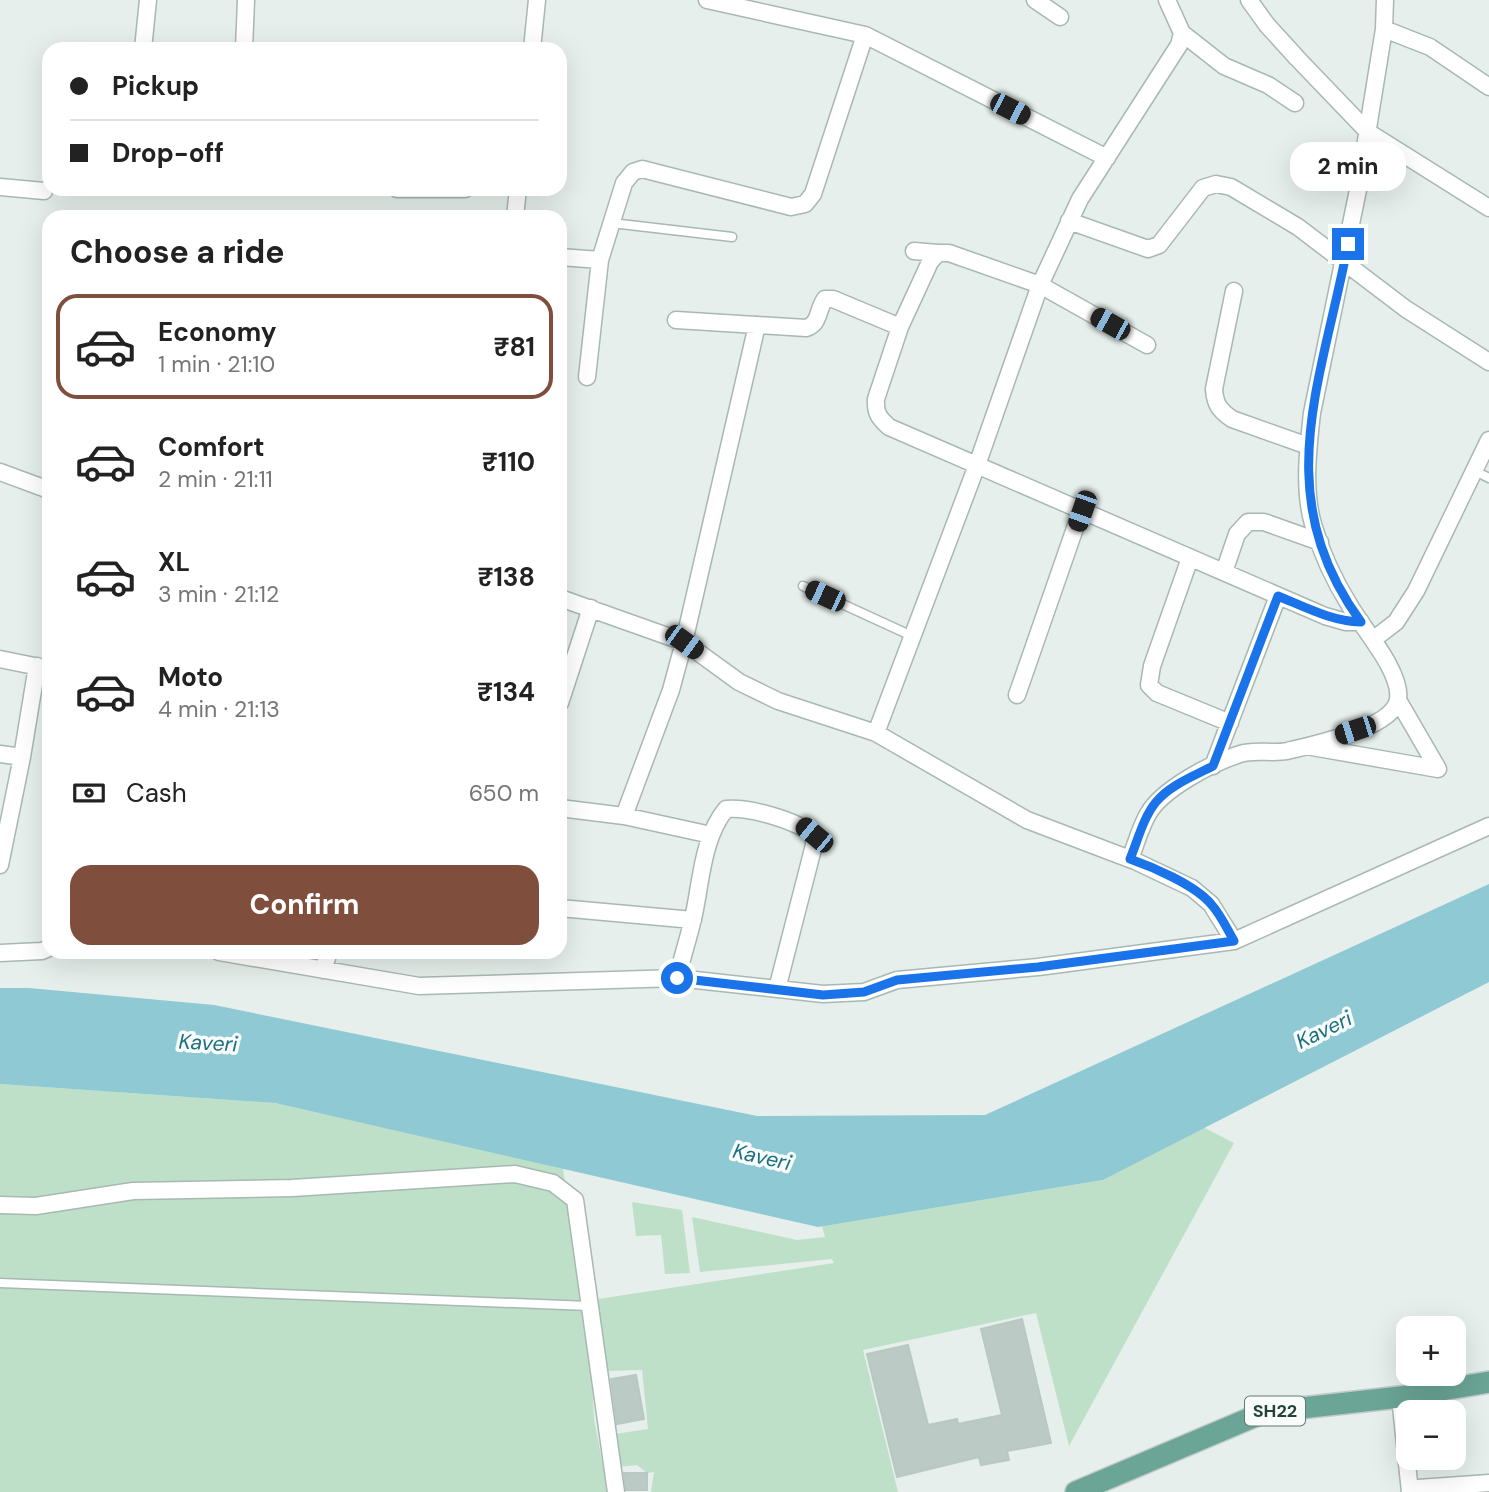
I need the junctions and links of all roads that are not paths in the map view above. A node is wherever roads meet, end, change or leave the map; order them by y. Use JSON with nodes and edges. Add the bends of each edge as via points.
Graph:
{"nodes":[{"id":1,"x":148,"y":0,"type":"edge"},
{"id":2,"x":246,"y":0,"type":"edge"},
{"id":3,"x":537,"y":0,"type":"edge"},
{"id":4,"x":707,"y":0,"type":"edge"},
{"id":5,"x":1035,"y":0,"type":"edge"},
{"id":6,"x":1167,"y":0,"type":"edge"},
{"id":7,"x":1249,"y":0,"type":"edge"},
{"id":8,"x":1385,"y":0,"type":"edge"},
{"id":9,"x":1060,"y":17,"type":"dead end"},
{"id":10,"x":1384,"y":29,"type":"junction"},
{"id":11,"x":1182,"y":33,"type":"junction"},
{"id":12,"x":865,"y":35,"type":"junction"},
{"id":13,"x":144,"y":42,"type":"edge"},
{"id":14,"x":244,"y":42,"type":"edge"},
{"id":15,"x":533,"y":42,"type":"edge"},
{"id":16,"x":1489,"y":87,"type":"edge"},
{"id":17,"x":1295,"y":103,"type":"dead end"},
{"id":18,"x":1368,"y":132,"type":"junction"},
{"id":19,"x":1107,"y":158,"type":"junction"},
{"id":20,"x":0,"y":187,"type":"edge"},
{"id":21,"x":42,"y":191,"type":"edge"},
{"id":22,"x":1489,"y":208,"type":"edge"},
{"id":23,"x":1069,"y":221,"type":"junction"},
{"id":24,"x":612,"y":223,"type":"junction"},
{"id":25,"x":732,"y":237,"type":"dead end"},
{"id":26,"x":915,"y":251,"type":"dead end"},
{"id":27,"x":938,"y":253,"type":"junction"},
{"id":28,"x":567,"y":258,"type":"edge"},
{"id":29,"x":600,"y":260,"type":"junction"},
{"id":30,"x":1344,"y":262,"type":"junction"},
{"id":31,"x":1040,"y":285,"type":"junction"},
{"id":32,"x":1234,"y":291,"type":"dead end"},
{"id":33,"x":676,"y":320,"type":"dead end"},
{"id":34,"x":757,"y":325,"type":"junction"},
{"id":35,"x":900,"y":327,"type":"junction"},
{"id":36,"x":1147,"y":345,"type":"dead end"},
{"id":37,"x":1489,"y":362,"type":"edge"},
{"id":38,"x":587,"y":377,"type":"dead end"},
{"id":39,"x":1489,"y":440,"type":"edge"},
{"id":40,"x":1308,"y":446,"type":"junction"},
{"id":41,"x":976,"y":465,"type":"junction"},
{"id":42,"x":0,"y":472,"type":"edge"},
{"id":43,"x":1482,"y":474,"type":"edge"},
{"id":44,"x":42,"y":487,"type":"edge"},
{"id":45,"x":1082,"y":511,"type":"junction"},
{"id":46,"x":1320,"y":542,"type":"junction"},
{"id":47,"x":1190,"y":558,"type":"junction"},
{"id":48,"x":1224,"y":572,"type":"junction"},
{"id":49,"x":803,"y":586,"type":"dead end"},
{"id":50,"x":1278,"y":596,"type":"junction"},
{"id":51,"x":567,"y":599,"type":"edge"},
{"id":52,"x":591,"y":608,"type":"junction"},
{"id":53,"x":1361,"y":622,"type":"junction"},
{"id":54,"x":912,"y":636,"type":"junction"},
{"id":55,"x":1374,"y":639,"type":"junction"},
{"id":56,"x":684,"y":642,"type":"junction"},
{"id":57,"x":0,"y":659,"type":"edge"},
{"id":58,"x":42,"y":667,"type":"edge"},
{"id":59,"x":42,"y":671,"type":"edge"},
{"id":60,"x":567,"y":682,"type":"edge"},
{"id":61,"x":1017,"y":695,"type":"dead end"},
{"id":62,"x":1398,"y":700,"type":"junction"},
{"id":63,"x":1230,"y":723,"type":"junction"},
{"id":64,"x":876,"y":733,"type":"junction"},
{"id":65,"x":1308,"y":746,"type":"junction"},
{"id":66,"x":0,"y":754,"type":"edge"},
{"id":67,"x":22,"y":757,"type":"junction"},
{"id":68,"x":1213,"y":766,"type":"junction"},
{"id":69,"x":567,"y":809,"type":"edge"},
{"id":70,"x":624,"y":816,"type":"junction"},
{"id":71,"x":1489,"y":827,"type":"edge"},
{"id":72,"x":711,"y":835,"type":"junction"},
{"id":73,"x":1130,"y":859,"type":"junction"},
{"id":74,"x":0,"y":865,"type":"edge"},
{"id":75,"x":567,"y":909,"type":"edge"},
{"id":76,"x":692,"y":920,"type":"junction"},
{"id":77,"x":1234,"y":941,"type":"junction"},
{"id":78,"x":42,"y":951,"type":"edge"},
{"id":79,"x":0,"y":953,"type":"edge"},
{"id":80,"x":259,"y":959,"type":"edge"},
{"id":81,"x":327,"y":959,"type":"edge"},
{"id":82,"x":323,"y":970,"type":"junction"},
{"id":83,"x":677,"y":978,"type":"junction"},
{"id":84,"x":777,"y":989,"type":"junction"},
{"id":85,"x":0,"y":1205,"type":"edge"},
{"id":86,"x":0,"y":1283,"type":"edge"},
{"id":87,"x":589,"y":1306,"type":"junction"},
{"id":88,"x":1489,"y":1382,"type":"edge"},
{"id":89,"x":1400,"y":1397,"type":"junction"},
{"id":90,"x":1489,"y":1483,"type":"edge"},
{"id":91,"x":616,"y":1492,"type":"edge"},
{"id":92,"x":1076,"y":1492,"type":"edge"},
{"id":93,"x":1410,"y":1492,"type":"edge"}],
"edges":[{"from":1,"to":13,"type":"street"},
{"from":2,"to":14,"type":"street"},
{"from":3,"to":15,"type":"street"},
{"from":4,"to":12,"type":"street"},
{"from":5,"to":9,"type":"street"},
{"from":6,"to":11,"type":"street"},
{"from":7,"to":18,"type":"street","via":[[1289,50]]},
{"from":8,"to":10,"type":"street"},
{"from":10,"to":16,"type":"street","via":[[1430,47]]},
{"from":10,"to":18,"type":"street"},
{"from":11,"to":17,"type":"street","via":[[1224,66]]},
{"from":11,"to":19,"type":"street","via":[[1170,61]]},
{"from":12,"to":19,"type":"street"},
{"from":12,"to":24,"type":"street","via":[[813,194],[805,204],[791,207],[642,169],[624,183]]},
{"from":18,"to":22,"type":"street"},
{"from":18,"to":30,"type":"street"},
{"from":19,"to":23,"type":"street"},
{"from":20,"to":21,"type":"street"},
{"from":23,"to":30,"type":"street","via":[[1148,249],[1159,245],[1203,188],[1216,184],[1231,187],[1298,227]]},
{"from":23,"to":31,"type":"street"},
{"from":24,"to":25,"type":"lane"},
{"from":24,"to":29,"type":"street"},
{"from":26,"to":27,"type":"street"},
{"from":27,"to":31,"type":"street"},
{"from":27,"to":35,"type":"street"},
{"from":28,"to":29,"type":"street"},
{"from":29,"to":38,"type":"street"},
{"from":30,"to":37,"type":"street"},
{"from":30,"to":40,"type":"street"},
{"from":31,"to":36,"type":"street"},
{"from":31,"to":41,"type":"street"},
{"from":32,"to":40,"type":"street","via":[[1215,403],[1232,419]]},
{"from":33,"to":34,"type":"street"},
{"from":34,"to":35,"type":"street","via":[[813,326],[825,299],[833,299]]},
{"from":34,"to":56,"type":"street"},
{"from":35,"to":41,"type":"street","via":[[875,410],[889,427]]},
{"from":39,"to":43,"type":"street"},
{"from":40,"to":46,"type":"street","via":[[1312,516]]},
{"from":41,"to":45,"type":"street"},
{"from":41,"to":54,"type":"street"},
{"from":42,"to":44,"type":"street"},
{"from":43,"to":55,"type":"street","via":[[1404,611]]},
{"from":45,"to":47,"type":"street"},
{"from":45,"to":61,"type":"street"},
{"from":46,"to":48,"type":"street","via":[[1264,522],[1248,522],[1237,534]]},
{"from":46,"to":53,"type":"street","via":[[1339,587]]},
{"from":47,"to":48,"type":"street"},
{"from":47,"to":63,"type":"street","via":[[1149,685],[1157,693]]},
{"from":48,"to":50,"type":"street"},
{"from":49,"to":54,"type":"lane"},
{"from":50,"to":53,"type":"street","via":[[1325,616]]},
{"from":50,"to":63,"type":"street"},
{"from":51,"to":52,"type":"street"},
{"from":52,"to":56,"type":"street"},
{"from":52,"to":60,"type":"street"},
{"from":53,"to":55,"type":"street"},
{"from":54,"to":64,"type":"street"},
{"from":55,"to":62,"type":"street","via":[[1397,685]]},
{"from":56,"to":64,"type":"street","via":[[739,682],[778,701]]},
{"from":56,"to":70,"type":"street"},
{"from":57,"to":58,"type":"street"},
{"from":59,"to":67,"type":"street"},
{"from":62,"to":65,"type":"street","via":[[1391,714],[1379,723]]},
{"from":62,"to":65,"type":"street","via":[[1438,769]]},
{"from":63,"to":68,"type":"street"},
{"from":64,"to":73,"type":"street","via":[[1027,820]]},
{"from":65,"to":68,"type":"street","via":[[1239,754]]},
{"from":66,"to":67,"type":"street"},
{"from":67,"to":74,"type":"street"},
{"from":68,"to":73,"type":"street","via":[[1157,801]]},
{"from":69,"to":70,"type":"street"},
{"from":70,"to":72,"type":"street"},
{"from":71,"to":77,"type":"street"},
{"from":72,"to":76,"type":"street"},
{"from":72,"to":84,"type":"street","via":[[726,809],[738,808],[802,826],[814,835]]},
{"from":73,"to":77,"type":"street","via":[[1192,888],[1211,904]]},
{"from":75,"to":76,"type":"street"},
{"from":76,"to":83,"type":"street"},
{"from":77,"to":84,"type":"street","via":[[897,980],[864,992],[823,995]]},
{"from":78,"to":79,"type":"street"},
{"from":80,"to":82,"type":"street"},
{"from":81,"to":82,"type":"street"},
{"from":82,"to":83,"type":"street","via":[[419,986]]},
{"from":83,"to":84,"type":"street"},
{"from":85,"to":87,"type":"street","via":[[36,1206],[132,1191],[292,1188],[515,1174],[553,1183],[575,1200]]},
{"from":86,"to":87,"type":"lane"},
{"from":87,"to":91,"type":"street"},
{"from":88,"to":89,"type":"main road","number":"SH22"},
{"from":89,"to":92,"type":"main road","number":"SH22","via":[[1265,1412]]},
{"from":89,"to":93,"type":"street"},
{"from":90,"to":93,"type":"street"}]}
